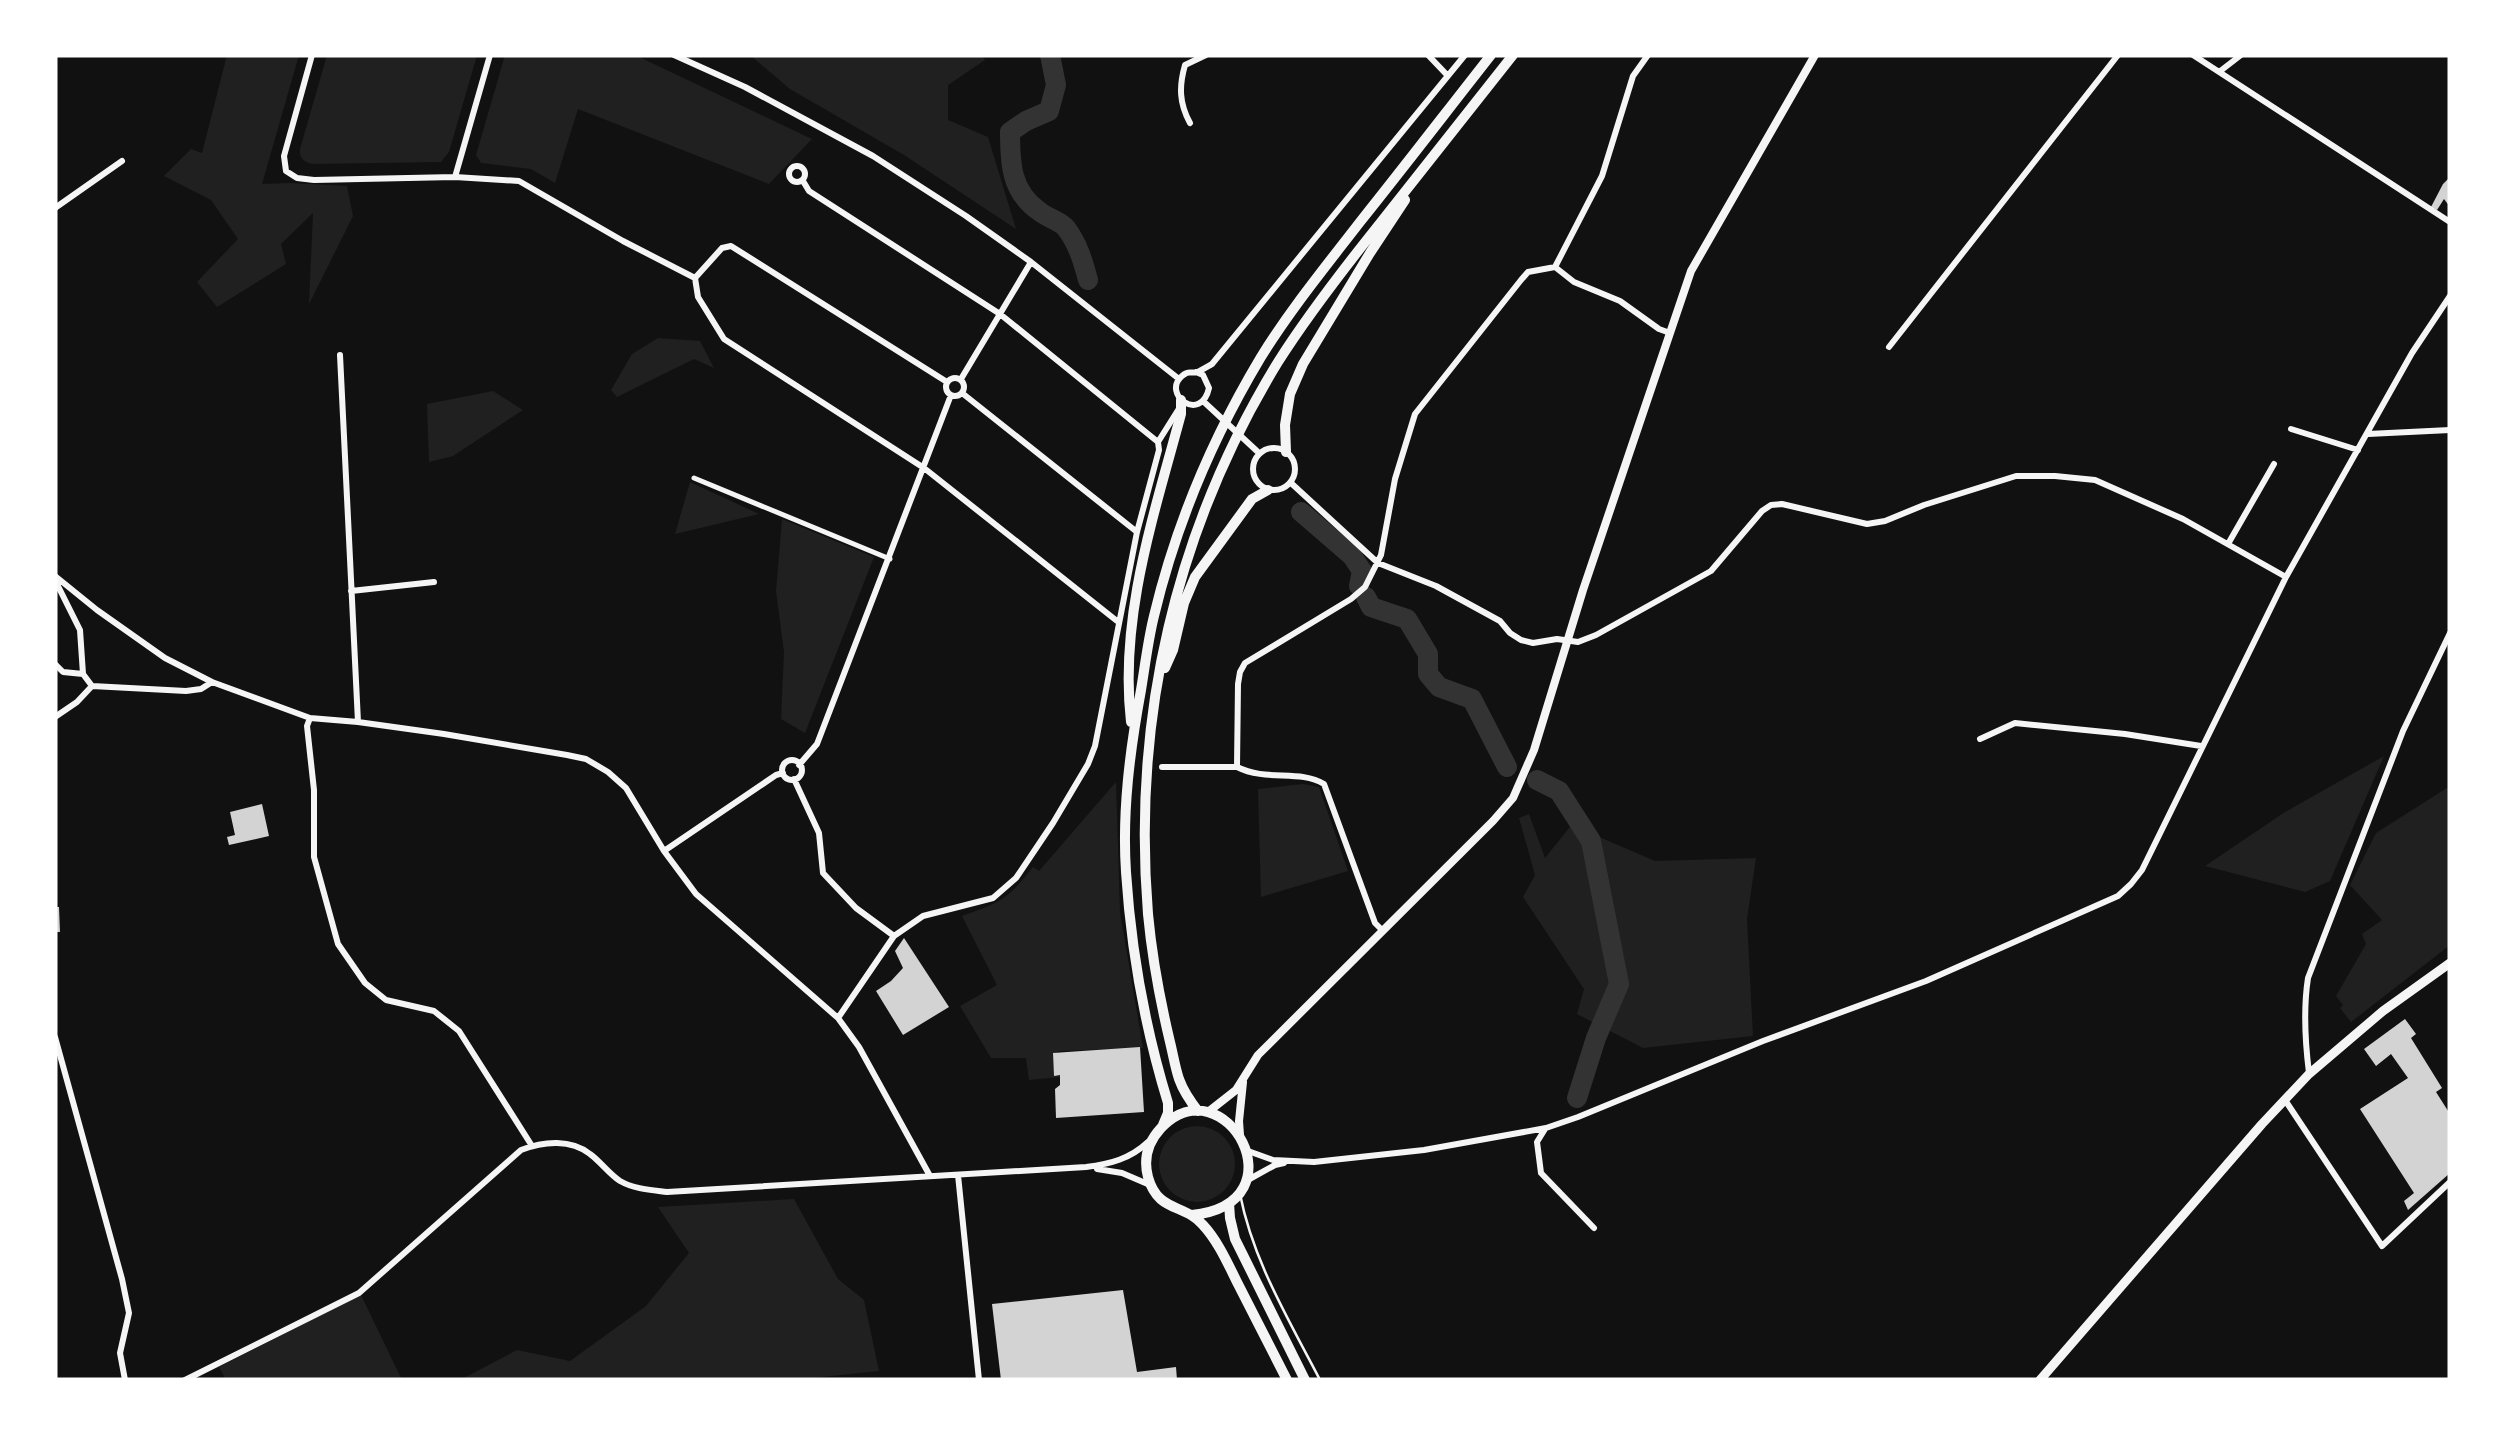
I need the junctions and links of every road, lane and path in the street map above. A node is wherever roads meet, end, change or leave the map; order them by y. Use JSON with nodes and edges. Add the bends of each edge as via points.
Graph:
{"nodes":[{"id":1,"x":312,"y":55,"type":"edge"},
{"id":2,"x":490,"y":55,"type":"edge"},
{"id":3,"x":674,"y":55,"type":"edge"},
{"id":4,"x":1206,"y":55,"type":"edge"},
{"id":5,"x":1428,"y":55,"type":"edge"},
{"id":6,"x":1466,"y":55,"type":"edge"},
{"id":7,"x":1491,"y":55,"type":"edge"},
{"id":8,"x":1514,"y":55,"type":"edge"},
{"id":9,"x":1648,"y":55,"type":"edge"},
{"id":10,"x":1815,"y":55,"type":"edge"},
{"id":11,"x":2118,"y":55,"type":"edge"},
{"id":12,"x":2193,"y":55,"type":"edge"},
{"id":13,"x":2241,"y":55,"type":"edge"},
{"id":14,"x":2219,"y":72,"type":"junction"},
{"id":15,"x":1448,"y":76,"type":"junction"},
{"id":16,"x":1190,"y":123,"type":"dead end"},
{"id":17,"x":122,"y":161,"type":"dead end"},
{"id":18,"x":1425,"y":166,"type":"junction"},
{"id":19,"x":455,"y":177,"type":"junction"},
{"id":20,"x":802,"y":181,"type":"dead end"},
{"id":21,"x":55,"y":208,"type":"edge"},
{"id":22,"x":2450,"y":222,"type":"edge"},
{"id":23,"x":1031,"y":262,"type":"junction"},
{"id":24,"x":1555,"y":266,"type":"junction"},
{"id":25,"x":695,"y":278,"type":"junction"},
{"id":26,"x":2450,"y":296,"type":"edge"},
{"id":27,"x":1000,"y":314,"type":"junction"},
{"id":28,"x":1670,"y":333,"type":"junction"},
{"id":29,"x":1890,"y":347,"type":"dead end"},
{"id":30,"x":340,"y":356,"type":"dead end"},
{"id":31,"x":1196,"y":372,"type":"junction"},
{"id":32,"x":960,"y":379,"type":"junction"},
{"id":33,"x":1179,"y":379,"type":"junction"},
{"id":34,"x":947,"y":382,"type":"junction"},
{"id":35,"x":962,"y":393,"type":"junction"},
{"id":36,"x":951,"y":395,"type":"junction"},
{"id":37,"x":1203,"y":401,"type":"junction"},
{"id":38,"x":1181,"y":403,"type":"junction"},
{"id":39,"x":2291,"y":429,"type":"dead end"},
{"id":40,"x":2450,"y":430,"type":"edge"},
{"id":41,"x":2367,"y":434,"type":"junction"},
{"id":42,"x":1158,"y":446,"type":"junction"},
{"id":43,"x":2358,"y":450,"type":"junction"},
{"id":44,"x":1286,"y":452,"type":"junction"},
{"id":45,"x":1260,"y":453,"type":"junction"},
{"id":46,"x":2274,"y":464,"type":"dead end"},
{"id":47,"x":924,"y":468,"type":"junction"},
{"id":48,"x":694,"y":478,"type":"dead end"},
{"id":49,"x":1291,"y":483,"type":"junction"},
{"id":50,"x":1268,"y":490,"type":"junction"},
{"id":51,"x":1137,"y":532,"type":"junction"},
{"id":52,"x":2228,"y":544,"type":"junction"},
{"id":53,"x":890,"y":558,"type":"junction"},
{"id":54,"x":1378,"y":563,"type":"junction"},
{"id":55,"x":2286,"y":577,"type":"junction"},
{"id":56,"x":55,"y":578,"type":"edge"},
{"id":57,"x":434,"y":582,"type":"dead end"},
{"id":58,"x":351,"y":592,"type":"junction"},
{"id":59,"x":1118,"y":622,"type":"junction"},
{"id":60,"x":2450,"y":633,"type":"edge"},
{"id":61,"x":1568,"y":641,"type":"junction"},
{"id":62,"x":55,"y":664,"type":"edge"},
{"id":63,"x":83,"y":674,"type":"junction"},
{"id":64,"x":212,"y":682,"type":"junction"},
{"id":65,"x":92,"y":686,"type":"junction"},
{"id":66,"x":1156,"y":687,"type":"junction"},
{"id":67,"x":55,"y":716,"type":"edge"},
{"id":68,"x":310,"y":718,"type":"junction"},
{"id":69,"x":358,"y":722,"type":"junction"},
{"id":70,"x":1133,"y":735,"type":"junction"},
{"id":71,"x":1980,"y":739,"type":"dead end"},
{"id":72,"x":2201,"y":746,"type":"junction"},
{"id":73,"x":800,"y":765,"type":"junction"},
{"id":74,"x":1162,"y":766,"type":"dead end"},
{"id":75,"x":1238,"y":766,"type":"junction"},
{"id":76,"x":783,"y":774,"type":"junction"},
{"id":77,"x":794,"y":780,"type":"junction"},
{"id":78,"x":664,"y":851,"type":"junction"},
{"id":79,"x":1383,"y":931,"type":"junction"},
{"id":80,"x":894,"y":936,"type":"junction"},
{"id":81,"x":2450,"y":963,"type":"edge"},
{"id":82,"x":838,"y":1018,"type":"junction"},
{"id":83,"x":55,"y":1037,"type":"edge"},
{"id":84,"x":2309,"y":1074,"type":"junction"},
{"id":85,"x":1243,"y":1082,"type":"junction"},
{"id":86,"x":2285,"y":1099,"type":"junction"},
{"id":87,"x":1203,"y":1112,"type":"junction"},
{"id":88,"x":1163,"y":1126,"type":"junction"},
{"id":89,"x":1546,"y":1128,"type":"junction"},
{"id":90,"x":1240,"y":1135,"type":"junction"},
{"id":91,"x":1153,"y":1138,"type":"junction"},
{"id":92,"x":532,"y":1146,"type":"junction"},
{"id":93,"x":1248,"y":1151,"type":"junction"},
{"id":94,"x":1289,"y":1161,"type":"junction"},
{"id":95,"x":1086,"y":1167,"type":"junction"},
{"id":96,"x":958,"y":1175,"type":"junction"},
{"id":97,"x":930,"y":1176,"type":"junction"},
{"id":98,"x":1150,"y":1185,"type":"junction"},
{"id":99,"x":2448,"y":1185,"type":"edge"},
{"id":100,"x":1242,"y":1187,"type":"junction"},
{"id":101,"x":1229,"y":1203,"type":"junction"},
{"id":102,"x":1192,"y":1215,"type":"junction"},
{"id":103,"x":1594,"y":1228,"type":"dead end"},
{"id":104,"x":125,"y":1380,"type":"edge"},
{"id":105,"x":185,"y":1380,"type":"edge"},
{"id":106,"x":980,"y":1380,"type":"edge"},
{"id":107,"x":1287,"y":1380,"type":"edge"},
{"id":108,"x":1305,"y":1380,"type":"edge"},
{"id":109,"x":1320,"y":1380,"type":"edge"},
{"id":110,"x":2040,"y":1380,"type":"edge"}],
"edges":[{"from":1,"to":19,"type":"street","via":[[284,156],[286,172],[314,180]]},
{"from":2,"to":19,"type":"street"},
{"from":3,"to":23,"type":"street","via":[[873,156]]},
{"from":4,"to":16,"type":"street","via":[[1185,64],[1180,82]]},
{"from":5,"to":15,"type":"street"},
{"from":6,"to":15,"type":"street"},
{"from":7,"to":70,"type":"highway","via":[[1316,278],[1217,436],[1154,617]]},
{"from":8,"to":18,"type":"highway"},
{"from":9,"to":24,"type":"street","via":[[1632,76],[1602,176]]},
{"from":10,"to":28,"type":"street","via":[[1691,271]]},
{"from":11,"to":29,"type":"street"},
{"from":12,"to":14,"type":"street"},
{"from":13,"to":14,"type":"street"},
{"from":14,"to":22,"type":"street"},
{"from":15,"to":31,"type":"street","via":[[1212,364]]},
{"from":17,"to":21,"type":"street"},
{"from":18,"to":44,"type":"highway","via":[[1303,364],[1290,394]]},
{"from":18,"to":66,"type":"highway","via":[[1330,287],[1242,425],[1186,560]]},
{"from":19,"to":25,"type":"street","via":[[519,181]]},
{"from":20,"to":27,"type":"street"},
{"from":23,"to":27,"type":"street"},
{"from":23,"to":33,"type":"street"},
{"from":24,"to":28,"type":"street"},
{"from":24,"to":54,"type":"street","via":[[1528,272],[1415,414]]},
{"from":25,"to":34,"type":"street","via":[[722,248],[740,250]]},
{"from":25,"to":47,"type":"street","via":[[724,339]]},
{"from":26,"to":41,"type":"street"},
{"from":27,"to":32,"type":"street"},
{"from":27,"to":42,"type":"street"},
{"from":28,"to":61,"type":"street"},
{"from":30,"to":58,"type":"street"},
{"from":31,"to":33,"type":"street"},
{"from":31,"to":37,"type":"street","via":[[1210,388]]},
{"from":32,"to":34,"type":"street"},
{"from":32,"to":35,"type":"street"},
{"from":33,"to":38,"type":"street"},
{"from":34,"to":36,"type":"street"},
{"from":35,"to":36,"type":"street"},
{"from":35,"to":51,"type":"street"},
{"from":36,"to":47,"type":"street"},
{"from":37,"to":38,"type":"street"},
{"from":37,"to":45,"type":"street"},
{"from":38,"to":42,"type":"street"},
{"from":38,"to":70,"type":"highway","via":[[1128,644]]},
{"from":39,"to":43,"type":"street"},
{"from":40,"to":41,"type":"street"},
{"from":41,"to":43,"type":"street"},
{"from":42,"to":51,"type":"street"},
{"from":43,"to":55,"type":"street"},
{"from":44,"to":45,"type":"street"},
{"from":44,"to":49,"type":"street","via":[[1296,466]]},
{"from":45,"to":50,"type":"street","via":[[1254,478]]},
{"from":46,"to":52,"type":"street"},
{"from":47,"to":53,"type":"street"},
{"from":47,"to":59,"type":"street"},
{"from":48,"to":53,"type":"street"},
{"from":49,"to":50,"type":"street"},
{"from":49,"to":54,"type":"street"},
{"from":50,"to":66,"type":"highway","via":[[1252,498],[1196,577]]},
{"from":51,"to":59,"type":"street"},
{"from":52,"to":55,"type":"street"},
{"from":52,"to":61,"type":"street","via":[[2096,480],[2054,476],[2016,476],[1867,524],[1772,505],[1712,571],[1596,636]]},
{"from":53,"to":73,"type":"street","via":[[817,744]]},
{"from":54,"to":61,"type":"street","via":[[1436,586],[1521,640]]},
{"from":54,"to":75,"type":"street","via":[[1351,599],[1245,663],[1238,684]]},
{"from":55,"to":72,"type":"street"},
{"from":56,"to":63,"type":"street","via":[[80,630]]},
{"from":56,"to":64,"type":"street","via":[[165,658]]},
{"from":57,"to":58,"type":"street"},
{"from":58,"to":69,"type":"street"},
{"from":59,"to":80,"type":"street","via":[[1096,746],[1016,878],[993,898],[923,916]]},
{"from":60,"to":84,"type":"street","via":[[2403,732],[2308,978]]},
{"from":61,"to":79,"type":"street","via":[[1513,798]]},
{"from":62,"to":63,"type":"street","via":[[62,672]]},
{"from":63,"to":65,"type":"street"},
{"from":64,"to":65,"type":"street","via":[[186,692]]},
{"from":64,"to":68,"type":"street"},
{"from":65,"to":67,"type":"street"},
{"from":66,"to":87,"type":"highway","via":[[1145,802],[1150,937],[1179,1080]]},
{"from":68,"to":69,"type":"street"},
{"from":68,"to":92,"type":"street","via":[[314,858],[338,944],[386,1000],[434,1011],[460,1031]]},
{"from":69,"to":78,"type":"street","via":[[586,760],[626,788]]},
{"from":70,"to":88,"type":"highway","via":[[1126,870],[1145,1014],[1168,1103]]},
{"from":71,"to":72,"type":"street","via":[[2015,723]]},
{"from":72,"to":89,"type":"street","via":[[2142,870],[2118,896],[1926,981]]},
{"from":73,"to":76,"type":"street","via":[[788,761]]},
{"from":73,"to":77,"type":"street"},
{"from":74,"to":75,"type":"street"},
{"from":75,"to":79,"type":"street","via":[[1324,784]]},
{"from":76,"to":77,"type":"street"},
{"from":76,"to":78,"type":"street"},
{"from":77,"to":80,"type":"street","via":[[818,833],[822,873]]},
{"from":78,"to":82,"type":"street","via":[[696,894]]},
{"from":79,"to":85,"type":"street","via":[[1258,1055]]},
{"from":80,"to":82,"type":"street"},
{"from":81,"to":84,"type":"main road"},
{"from":82,"to":97,"type":"street"},
{"from":83,"to":104,"type":"street","via":[[126,1296],[120,1353]]},
{"from":84,"to":86,"type":"main road"},
{"from":85,"to":87,"type":"street"},
{"from":85,"to":90,"type":"street"},
{"from":86,"to":99,"type":"street","via":[[2382,1246]]},
{"from":86,"to":110,"type":"main road"},
{"from":87,"to":88,"type":"highway","via":[[1182,1114]]},
{"from":87,"to":90,"type":"highway"},
{"from":88,"to":91,"type":"highway"},
{"from":89,"to":94,"type":"street","via":[[1424,1150]]},
{"from":89,"to":103,"type":"street","via":[[1537,1142],[1541,1173]]},
{"from":90,"to":93,"type":"highway"},
{"from":91,"to":95,"type":"street","via":[[1126,1158]]},
{"from":91,"to":98,"type":"highway","via":[[1146,1161]]},
{"from":92,"to":97,"type":"street","via":[[571,1142],[618,1180],[667,1192]]},
{"from":92,"to":105,"type":"street","via":[[359,1293]]},
{"from":93,"to":94,"type":"street"},
{"from":93,"to":100,"type":"highway"},
{"from":94,"to":100,"type":"street"},
{"from":95,"to":96,"type":"street"},
{"from":95,"to":98,"type":"street"},
{"from":96,"to":97,"type":"street"},
{"from":96,"to":106,"type":"street"},
{"from":98,"to":102,"type":"highway","via":[[1169,1206]]},
{"from":100,"to":101,"type":"highway"},
{"from":100,"to":109,"type":"lane","via":[[1246,1226],[1264,1272]]},
{"from":101,"to":102,"type":"highway"},
{"from":101,"to":108,"type":"highway","via":[[1235,1239]]},
{"from":102,"to":107,"type":"highway","via":[[1223,1254]]}]}
